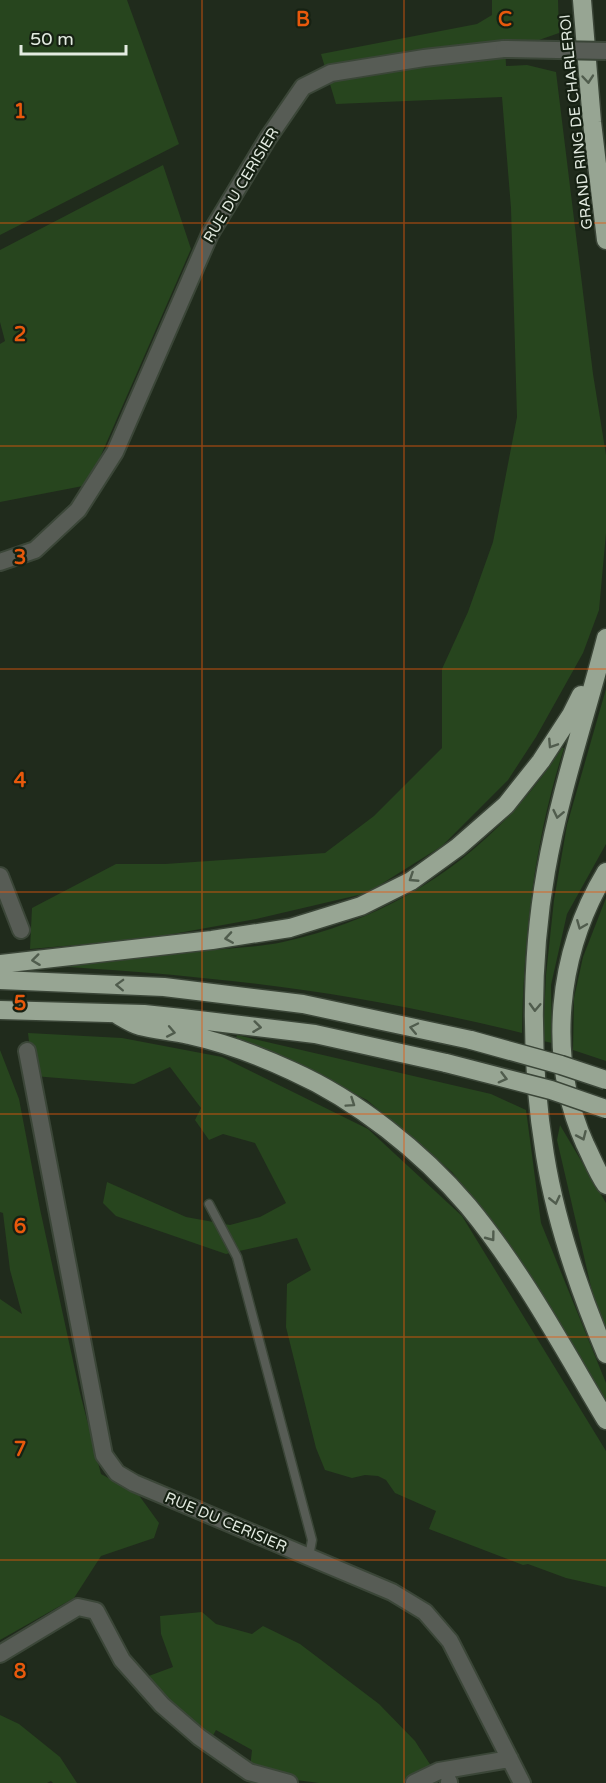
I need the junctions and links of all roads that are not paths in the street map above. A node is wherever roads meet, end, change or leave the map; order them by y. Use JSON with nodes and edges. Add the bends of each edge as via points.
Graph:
{"nodes":[{"id":1,"x":582,"y":0,"type":"edge"},
{"id":2,"x":606,"y":51,"type":"edge"},
{"id":3,"x":606,"y":240,"type":"edge"},
{"id":4,"x":0,"y":562,"type":"edge"},
{"id":5,"x":606,"y":638,"type":"edge"},
{"id":6,"x":601,"y":656,"type":"junction"},
{"id":7,"x":606,"y":872,"type":"edge"},
{"id":8,"x":0,"y":876,"type":"edge"},
{"id":9,"x":21,"y":930,"type":"dead end"},
{"id":10,"x":0,"y":964,"type":"edge"},
{"id":11,"x":0,"y":980,"type":"edge"},
{"id":12,"x":0,"y":1010,"type":"edge"},
{"id":13,"x":116,"y":1014,"type":"junction"},
{"id":14,"x":27,"y":1051,"type":"dead end"},
{"id":15,"x":606,"y":1080,"type":"edge"},
{"id":16,"x":606,"y":1109,"type":"edge"},
{"id":17,"x":606,"y":1185,"type":"edge"},
{"id":18,"x":209,"y":1204,"type":"dead end"},
{"id":19,"x":606,"y":1354,"type":"edge"},
{"id":20,"x":606,"y":1420,"type":"edge"},
{"id":21,"x":309,"y":1557,"type":"junction"},
{"id":22,"x":0,"y":1654,"type":"edge"},
{"id":23,"x":510,"y":1759,"type":"junction"},
{"id":24,"x":289,"y":1783,"type":"edge"},
{"id":25,"x":414,"y":1783,"type":"edge"},
{"id":26,"x":522,"y":1783,"type":"edge"}],
"edges":[{"from":1,"to":3,"type":"highway","name":"GRAND RING DE CHARLEROI","one_way":true},
{"from":2,"to":4,"type":"street","name":"RUE DU CERISIER","bridge":true,"via":[[504,49],[424,58],[331,74],[303,87],[210,234],[115,452],[78,510],[35,550]]},
{"from":5,"to":6,"type":"highway"},
{"from":6,"to":10,"type":"highway","one_way":true,"via":[[571,715],[506,805],[411,881],[361,906],[290,928]]},
{"from":6,"to":19,"type":"highway","one_way":true,"via":[[560,802],[546,872],[536,949],[534,1020],[545,1155],[581,1294]]},
{"from":7,"to":17,"type":"highway","one_way":true,"via":[[578,930],[567,968],[561,1012],[569,1094],[578,1127]]},
{"from":8,"to":9,"type":"street"},
{"from":15,"to":11,"type":"highway","one_way":true,"bridge":true,"via":[[471,1040],[303,1004],[164,987]]},
{"from":12,"to":13,"type":"highway"},
{"from":13,"to":16,"type":"highway","one_way":true,"bridge":true,"via":[[315,1034],[551,1090]]},
{"from":13,"to":20,"type":"highway","one_way":true,"via":[[138,1026],[190,1035],[294,1071],[332,1091],[396,1137],[467,1205],[504,1254]]},
{"from":14,"to":21,"type":"street","name":"RUE DU CERISIER","via":[[104,1455],[117,1473],[134,1483]]},
{"from":18,"to":21,"type":"lane","via":[[237,1257],[312,1540]]},
{"from":21,"to":23,"type":"street","name":"RUE DU CERISIER","via":[[392,1592],[425,1612],[450,1641]]},
{"from":22,"to":24,"type":"street","via":[[78,1608],[96,1611],[122,1660],[177,1718],[249,1772]]},
{"from":23,"to":25,"type":"street","via":[[439,1771]]},
{"from":23,"to":26,"type":"street","name":"RUE DU CERISIER"}]}
